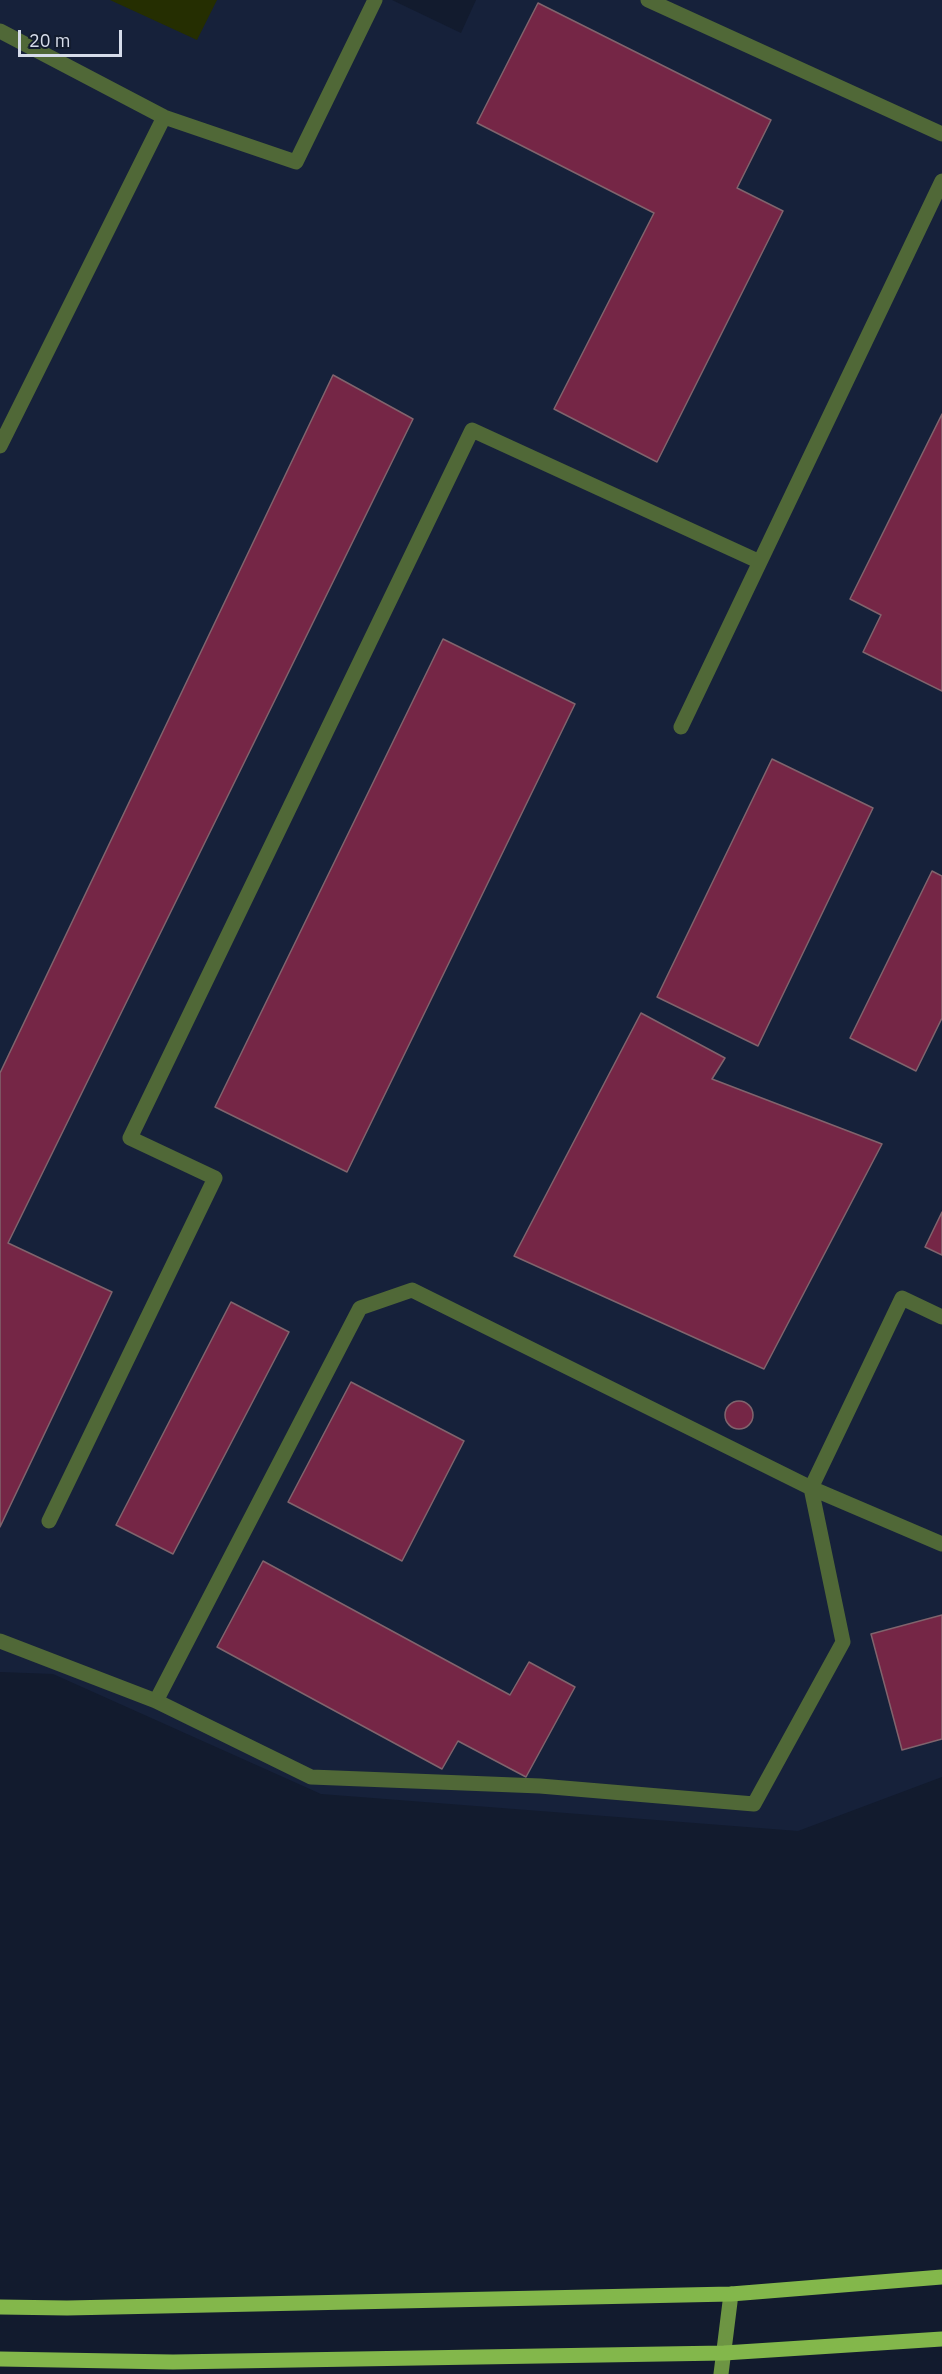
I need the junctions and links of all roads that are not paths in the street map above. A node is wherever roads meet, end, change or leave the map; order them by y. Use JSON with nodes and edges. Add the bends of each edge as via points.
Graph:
{"nodes":[{"id":1,"x":375,"y":0,"type":"edge"},
{"id":2,"x":648,"y":0,"type":"edge"},
{"id":3,"x":0,"y":31,"type":"edge"},
{"id":4,"x":164,"y":117,"type":"junction"},
{"id":5,"x":942,"y":134,"type":"edge"},
{"id":6,"x":942,"y":181,"type":"edge"},
{"id":7,"x":0,"y":446,"type":"edge"},
{"id":8,"x":760,"y":562,"type":"junction"},
{"id":9,"x":681,"y":727,"type":"dead end"},
{"id":10,"x":942,"y":1317,"type":"edge"},
{"id":11,"x":811,"y":1488,"type":"junction"},
{"id":12,"x":49,"y":1521,"type":"dead end"},
{"id":13,"x":942,"y":1544,"type":"edge"},
{"id":14,"x":0,"y":1641,"type":"edge"},
{"id":15,"x":156,"y":1701,"type":"junction"},
{"id":16,"x":942,"y":2277,"type":"edge"},
{"id":17,"x":731,"y":2294,"type":"junction"},
{"id":18,"x":0,"y":2307,"type":"edge"},
{"id":19,"x":942,"y":2339,"type":"edge"},
{"id":20,"x":724,"y":2353,"type":"junction"},
{"id":21,"x":0,"y":2359,"type":"edge"},
{"id":22,"x":721,"y":2374,"type":"edge"}],
"edges":[{"from":1,"to":4,"type":"lane","via":[[296,162]]},
{"from":2,"to":5,"type":"lane"},
{"from":3,"to":4,"type":"lane"},
{"from":4,"to":7,"type":"lane"},
{"from":6,"to":8,"type":"lane"},
{"from":8,"to":9,"type":"lane"},
{"from":8,"to":12,"type":"lane","via":[[472,430],[129,1138],[215,1178]]},
{"from":10,"to":11,"type":"lane","via":[[902,1298]]},
{"from":11,"to":13,"type":"lane"},
{"from":11,"to":15,"type":"lane","via":[[412,1290],[360,1308]]},
{"from":11,"to":15,"type":"lane","via":[[843,1642],[754,1804],[540,1786],[311,1777]]},
{"from":14,"to":15,"type":"lane"},
{"from":16,"to":17,"type":"main road"},
{"from":17,"to":18,"type":"main road"},
{"from":17,"to":20,"type":"street"},
{"from":19,"to":20,"type":"main road"},
{"from":20,"to":21,"type":"main road","via":[[173,2362]]},
{"from":20,"to":22,"type":"street"}]}
